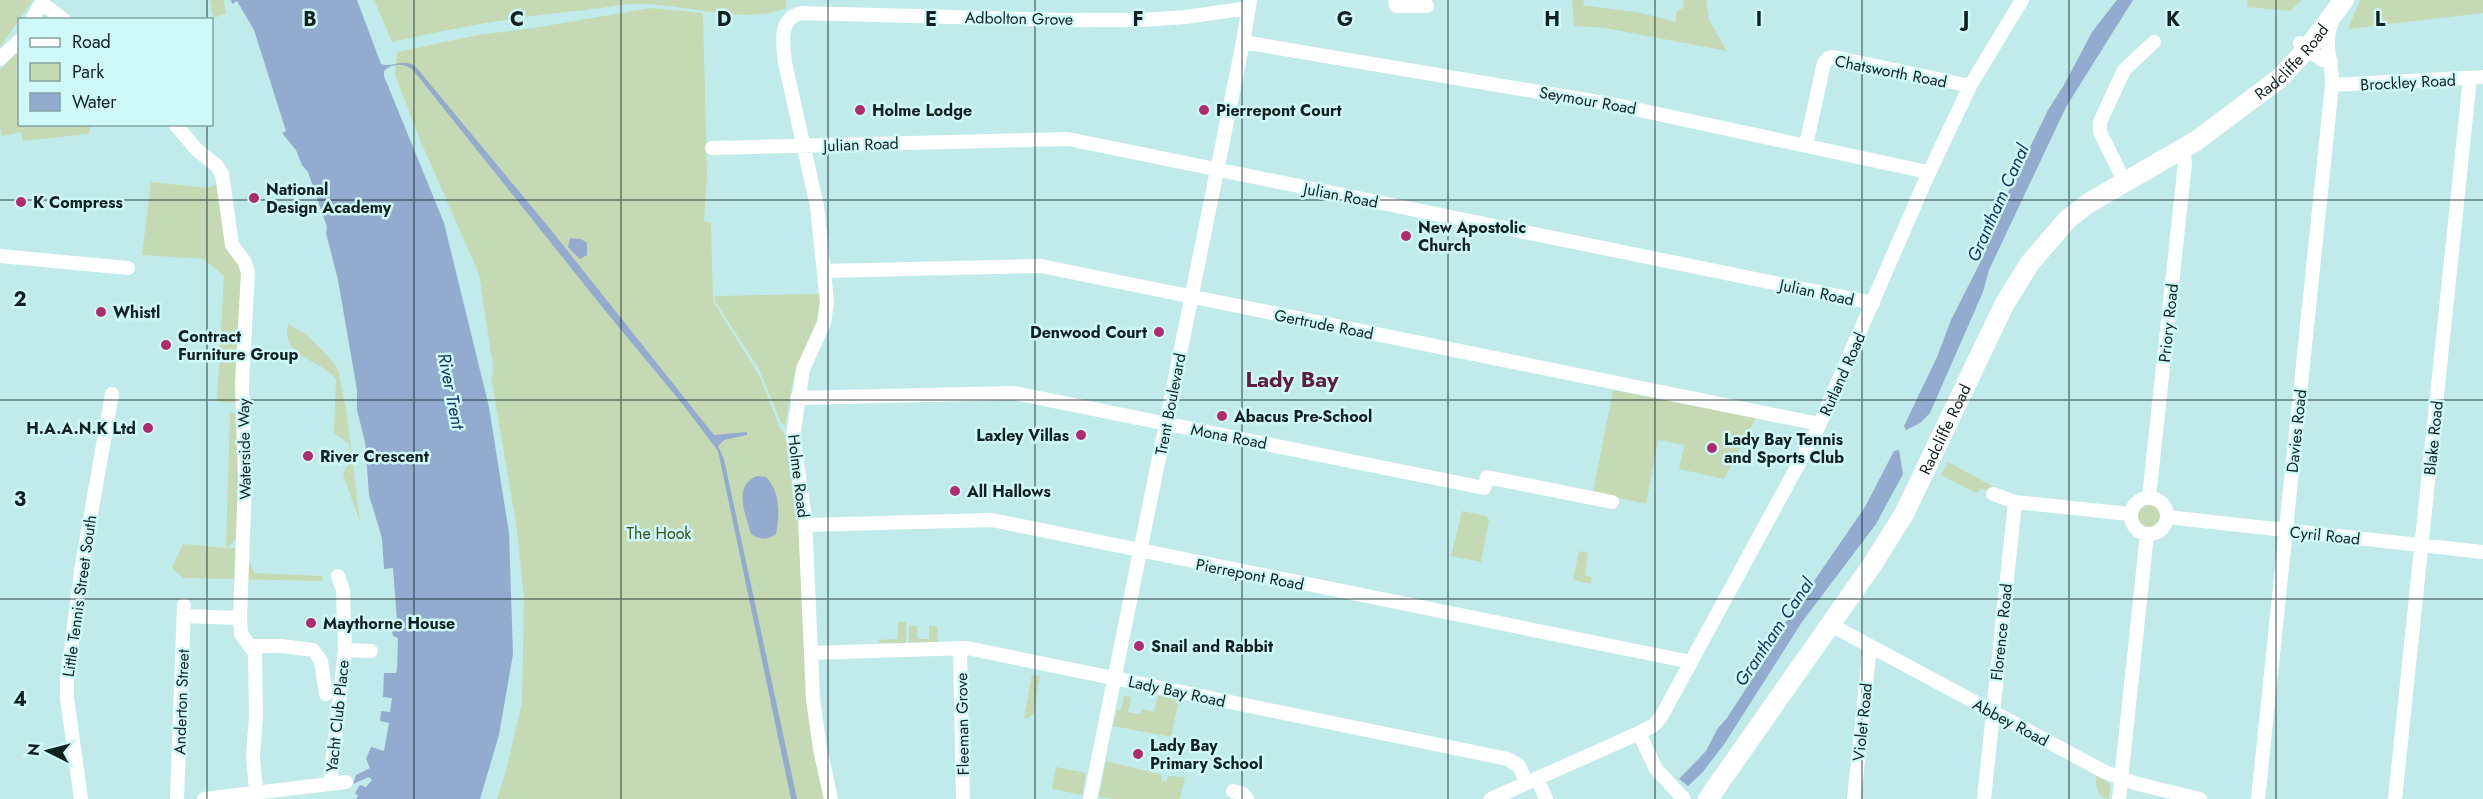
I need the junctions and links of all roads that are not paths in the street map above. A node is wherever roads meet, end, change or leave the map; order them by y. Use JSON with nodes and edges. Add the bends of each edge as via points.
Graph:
{"nodes":[{"id":1,"x":1395,"y":0,"type":"edge"},
{"id":2,"x":2022,"y":0,"type":"edge"},
{"id":3,"x":43,"y":1,"type":"edge"},
{"id":4,"x":1249,"y":4,"type":"edge"},
{"id":5,"x":2337,"y":4,"type":"edge"},
{"id":6,"x":1427,"y":6,"type":"dead end"},
{"id":7,"x":33,"y":18,"type":"edge"},
{"id":8,"x":62,"y":18,"type":"edge"},
{"id":9,"x":789,"y":18,"type":"joint"},
{"id":10,"x":18,"y":42,"type":"edge"},
{"id":11,"x":1243,"y":42,"type":"junction"},
{"id":12,"x":2154,"y":42,"type":"dead end"},
{"id":13,"x":2303,"y":46,"type":"junction"},
{"id":14,"x":0,"y":59,"type":"edge"},
{"id":15,"x":2331,"y":62,"type":"junction"},
{"id":16,"x":2476,"y":78,"type":"edge"},
{"id":17,"x":2332,"y":85,"type":"junction"},
{"id":18,"x":1970,"y":87,"type":"junction"},
{"id":19,"x":178,"y":126,"type":"edge"},
{"id":20,"x":803,"y":144,"type":"junction"},
{"id":21,"x":1806,"y":145,"type":"junction"},
{"id":22,"x":712,"y":148,"type":"dead end"},
{"id":23,"x":2183,"y":149,"type":"junction"},
{"id":24,"x":1217,"y":169,"type":"junction"},
{"id":25,"x":1927,"y":177,"type":"junction"},
{"id":26,"x":2124,"y":181,"type":"junction"},
{"id":27,"x":0,"y":256,"type":"edge"},
{"id":28,"x":128,"y":268,"type":"dead end"},
{"id":29,"x":825,"y":271,"type":"junction"},
{"id":30,"x":1191,"y":297,"type":"junction"},
{"id":31,"x":1873,"y":303,"type":"junction"},
{"id":32,"x":112,"y":394,"type":"dead end"},
{"id":33,"x":797,"y":398,"type":"junction"},
{"id":34,"x":1166,"y":424,"type":"junction"},
{"id":35,"x":1820,"y":424,"type":"junction"},
{"id":36,"x":1993,"y":494,"type":"dead end"},
{"id":37,"x":2149,"y":497,"type":"junction"},
{"id":38,"x":1612,"y":502,"type":"dead end"},
{"id":39,"x":2015,"y":502,"type":"junction"},
{"id":40,"x":2130,"y":514,"type":"junction"},
{"id":41,"x":2167,"y":517,"type":"junction"},
{"id":42,"x":806,"y":525,"type":"junction"},
{"id":43,"x":2286,"y":530,"type":"junction"},
{"id":44,"x":2147,"y":534,"type":"junction"},
{"id":45,"x":2421,"y":545,"type":"junction"},
{"id":46,"x":1140,"y":551,"type":"junction"},
{"id":47,"x":2483,"y":552,"type":"edge"},
{"id":48,"x":338,"y":576,"type":"dead end"},
{"id":49,"x":240,"y":618,"type":"junction"},
{"id":50,"x":1831,"y":625,"type":"junction"},
{"id":51,"x":1870,"y":646,"type":"junction"},
{"id":52,"x":252,"y":648,"type":"junction"},
{"id":53,"x":960,"y":649,"type":"junction"},
{"id":54,"x":345,"y":650,"type":"junction"},
{"id":55,"x":371,"y":651,"type":"dead end"},
{"id":56,"x":810,"y":653,"type":"junction"},
{"id":57,"x":1691,"y":662,"type":"junction"},
{"id":58,"x":1114,"y":679,"type":"junction"},
{"id":59,"x":326,"y":694,"type":"dead end"},
{"id":60,"x":1993,"y":713,"type":"junction"},
{"id":61,"x":1638,"y":733,"type":"junction"},
{"id":62,"x":2121,"y":778,"type":"junction"},
{"id":63,"x":1532,"y":781,"type":"junction"},
{"id":64,"x":346,"y":782,"type":"dead end"},
{"id":65,"x":330,"y":783,"type":"junction"},
{"id":66,"x":1233,"y":791,"type":"dead end"},
{"id":67,"x":256,"y":792,"type":"junction"},
{"id":68,"x":234,"y":797,"type":"edge"},
{"id":69,"x":81,"y":799,"type":"edge"},
{"id":70,"x":177,"y":799,"type":"edge"},
{"id":71,"x":204,"y":799,"type":"edge"},
{"id":72,"x":831,"y":799,"type":"edge"},
{"id":73,"x":963,"y":799,"type":"edge"},
{"id":74,"x":1090,"y":799,"type":"edge"},
{"id":75,"x":1247,"y":799,"type":"edge"},
{"id":76,"x":1491,"y":799,"type":"edge"},
{"id":77,"x":1546,"y":799,"type":"edge"},
{"id":78,"x":1684,"y":799,"type":"edge"},
{"id":79,"x":1708,"y":799,"type":"edge"},
{"id":80,"x":1854,"y":799,"type":"edge"},
{"id":81,"x":1984,"y":799,"type":"edge"},
{"id":82,"x":2119,"y":799,"type":"edge"},
{"id":83,"x":2200,"y":799,"type":"edge"},
{"id":84,"x":2258,"y":799,"type":"edge"},
{"id":85,"x":2395,"y":799,"type":"edge"}],
"edges":[{"from":1,"to":6,"type":"street","via":[[1396,6]]},
{"from":2,"to":18,"type":"street","name":"Rutland Road"},
{"from":3,"to":7,"type":"street"},
{"from":3,"to":8,"type":"street"},
{"from":4,"to":9,"type":"street","name":"Adbolton Grove","via":[[1185,17],[1142,20],[801,13]]},
{"from":4,"to":11,"type":"street","name":"Trent Boulevard"},
{"from":5,"to":13,"type":"highway","name":"Radcliffe Road","via":[[2319,19]]},
{"from":5,"to":15,"type":"street","name":"Davies Road","via":[[2326,36]]},
{"from":9,"to":20,"type":"street","name":"Holme Road","via":[[784,31],[785,63]]},
{"from":10,"to":14,"type":"street"},
{"from":11,"to":21,"type":"street","name":"Seymour Road","via":[[1616,105]]},
{"from":11,"to":24,"type":"street","name":"Trent Boulevard"},
{"from":12,"to":26,"type":"street","via":[[2124,70],[2100,122],[2100,132]]},
{"from":13,"to":15,"type":"street"},
{"from":13,"to":23,"type":"highway","name":"Radcliffe Road","via":[[2231,115]]},
{"from":15,"to":17,"type":"street","name":"Davies Road"},
{"from":16,"to":17,"type":"street","name":"Brockley Road"},
{"from":16,"to":45,"type":"street","name":"Blake Road"},
{"from":17,"to":43,"type":"street","name":"Davies Road"},
{"from":18,"to":21,"type":"street","name":"Chatsworth Road","via":[[1828,58]]},
{"from":18,"to":25,"type":"street","name":"Rutland Road"},
{"from":19,"to":49,"type":"street","name":"Waterside Way","via":[[222,174],[232,245],[248,272],[242,383],[245,481]]},
{"from":20,"to":22,"type":"street","name":"Julian Road"},
{"from":20,"to":24,"type":"street","name":"Julian Road","via":[[1068,139]]},
{"from":20,"to":29,"type":"street","name":"Holme Road","via":[[817,206]]},
{"from":21,"to":25,"type":"street","name":"Seymour Road","via":[[1923,171]]},
{"from":23,"to":26,"type":"highway","name":"Radcliffe Road"},
{"from":23,"to":37,"type":"street","name":"Priory Road","via":[[2185,163]]},
{"from":24,"to":30,"type":"street","name":"Trent Boulevard"},
{"from":24,"to":31,"type":"street","name":"Julian Road"},
{"from":25,"to":31,"type":"street","name":"Rutland Road"},
{"from":26,"to":50,"type":"highway","name":"Radcliffe Road","via":[[2067,220],[2030,263],[2005,303],[1904,514]]},
{"from":27,"to":28,"type":"street"},
{"from":29,"to":30,"type":"street","name":"Gertrude Road","via":[[1041,266]]},
{"from":29,"to":33,"type":"street","name":"Holme Road","via":[[824,323],[803,369]]},
{"from":30,"to":34,"type":"street","name":"Trent Boulevard"},
{"from":30,"to":35,"type":"street","name":"Gertrude Road"},
{"from":31,"to":35,"type":"street","name":"Rutland Road"},
{"from":32,"to":69,"type":"street","name":"Little Tennis Street South","via":[[67,679]]},
{"from":33,"to":34,"type":"street","name":"Mona Road","via":[[1014,393]]},
{"from":33,"to":42,"type":"street","name":"Holme Road","via":[[793,448]]},
{"from":34,"to":38,"type":"street","name":"Mona Road","via":[[1484,488],[1487,477]]},
{"from":34,"to":46,"type":"street","name":"Trent Boulevard"},
{"from":35,"to":57,"type":"street","name":"Rutland Road"},
{"from":36,"to":39,"type":"street"},
{"from":37,"to":40,"type":"street","via":[[2135,504]]},
{"from":37,"to":41,"type":"street","via":[[2162,503]]},
{"from":39,"to":40,"type":"street"},
{"from":39,"to":60,"type":"street","name":"Florence Road"},
{"from":40,"to":44,"type":"street","via":[[2133,525]]},
{"from":41,"to":43,"type":"street","name":"Cyril Road"},
{"from":41,"to":44,"type":"street","via":[[2160,530]]},
{"from":42,"to":46,"type":"street","name":"Pierrepont Road","via":[[992,520]]},
{"from":42,"to":56,"type":"street","name":"Holme Road"},
{"from":43,"to":45,"type":"street","name":"Cyril Road"},
{"from":43,"to":84,"type":"street","name":"Davies Road"},
{"from":44,"to":62,"type":"street"},
{"from":45,"to":47,"type":"street","name":"Cyril Road"},
{"from":45,"to":85,"type":"street","name":"Blake Road"},
{"from":46,"to":57,"type":"street","name":"Pierrepont Road"},
{"from":46,"to":58,"type":"street","name":"Trent Boulevard"},
{"from":48,"to":54,"type":"street","name":"Yacht Club Place","via":[[343,590]]},
{"from":49,"to":52,"type":"street","name":"Waterside Way","via":[[241,634]]},
{"from":49,"to":70,"type":"street","name":"Anderton Street","via":[[184,610]]},
{"from":50,"to":51,"type":"street","name":"Abbey Road"},
{"from":50,"to":79,"type":"highway","name":"Radcliffe Road"},
{"from":51,"to":60,"type":"street","name":"Abbey Road"},
{"from":51,"to":80,"type":"street","name":"Violet Road"},
{"from":52,"to":59,"type":"street","via":[[313,650],[321,661]]},
{"from":52,"to":67,"type":"street","name":"Waterside Way"},
{"from":53,"to":56,"type":"street","name":"Lady Bay Road"},
{"from":53,"to":58,"type":"street","name":"Lady Bay Road"},
{"from":53,"to":73,"type":"street","name":"Fleeman Grove"},
{"from":54,"to":55,"type":"street","name":"Yacht Club Place"},
{"from":54,"to":65,"type":"street","name":"Yacht Club Place"},
{"from":56,"to":72,"type":"street","name":"Holme Road","via":[[817,728]]},
{"from":57,"to":61,"type":"street","name":"Rutland Road","via":[[1661,717]]},
{"from":58,"to":63,"type":"street","name":"Lady Bay Road","via":[[1508,759]]},
{"from":58,"to":74,"type":"street","name":"Trent Boulevard"},
{"from":60,"to":62,"type":"street","name":"Abbey Road"},
{"from":60,"to":81,"type":"street","name":"Florence Road"},
{"from":61,"to":63,"type":"street","name":"Rutland Road"},
{"from":61,"to":78,"type":"street","via":[[1656,769]]},
{"from":62,"to":82,"type":"street"},
{"from":62,"to":83,"type":"street","name":"Abbey Road"},
{"from":63,"to":76,"type":"street","name":"Rutland Road"},
{"from":63,"to":77,"type":"street","name":"Lady Bay Road"},
{"from":64,"to":65,"type":"street"},
{"from":65,"to":67,"type":"street","via":[[292,782]]},
{"from":66,"to":75,"type":"street"},
{"from":67,"to":68,"type":"street"},
{"from":68,"to":71,"type":"street"}]}
